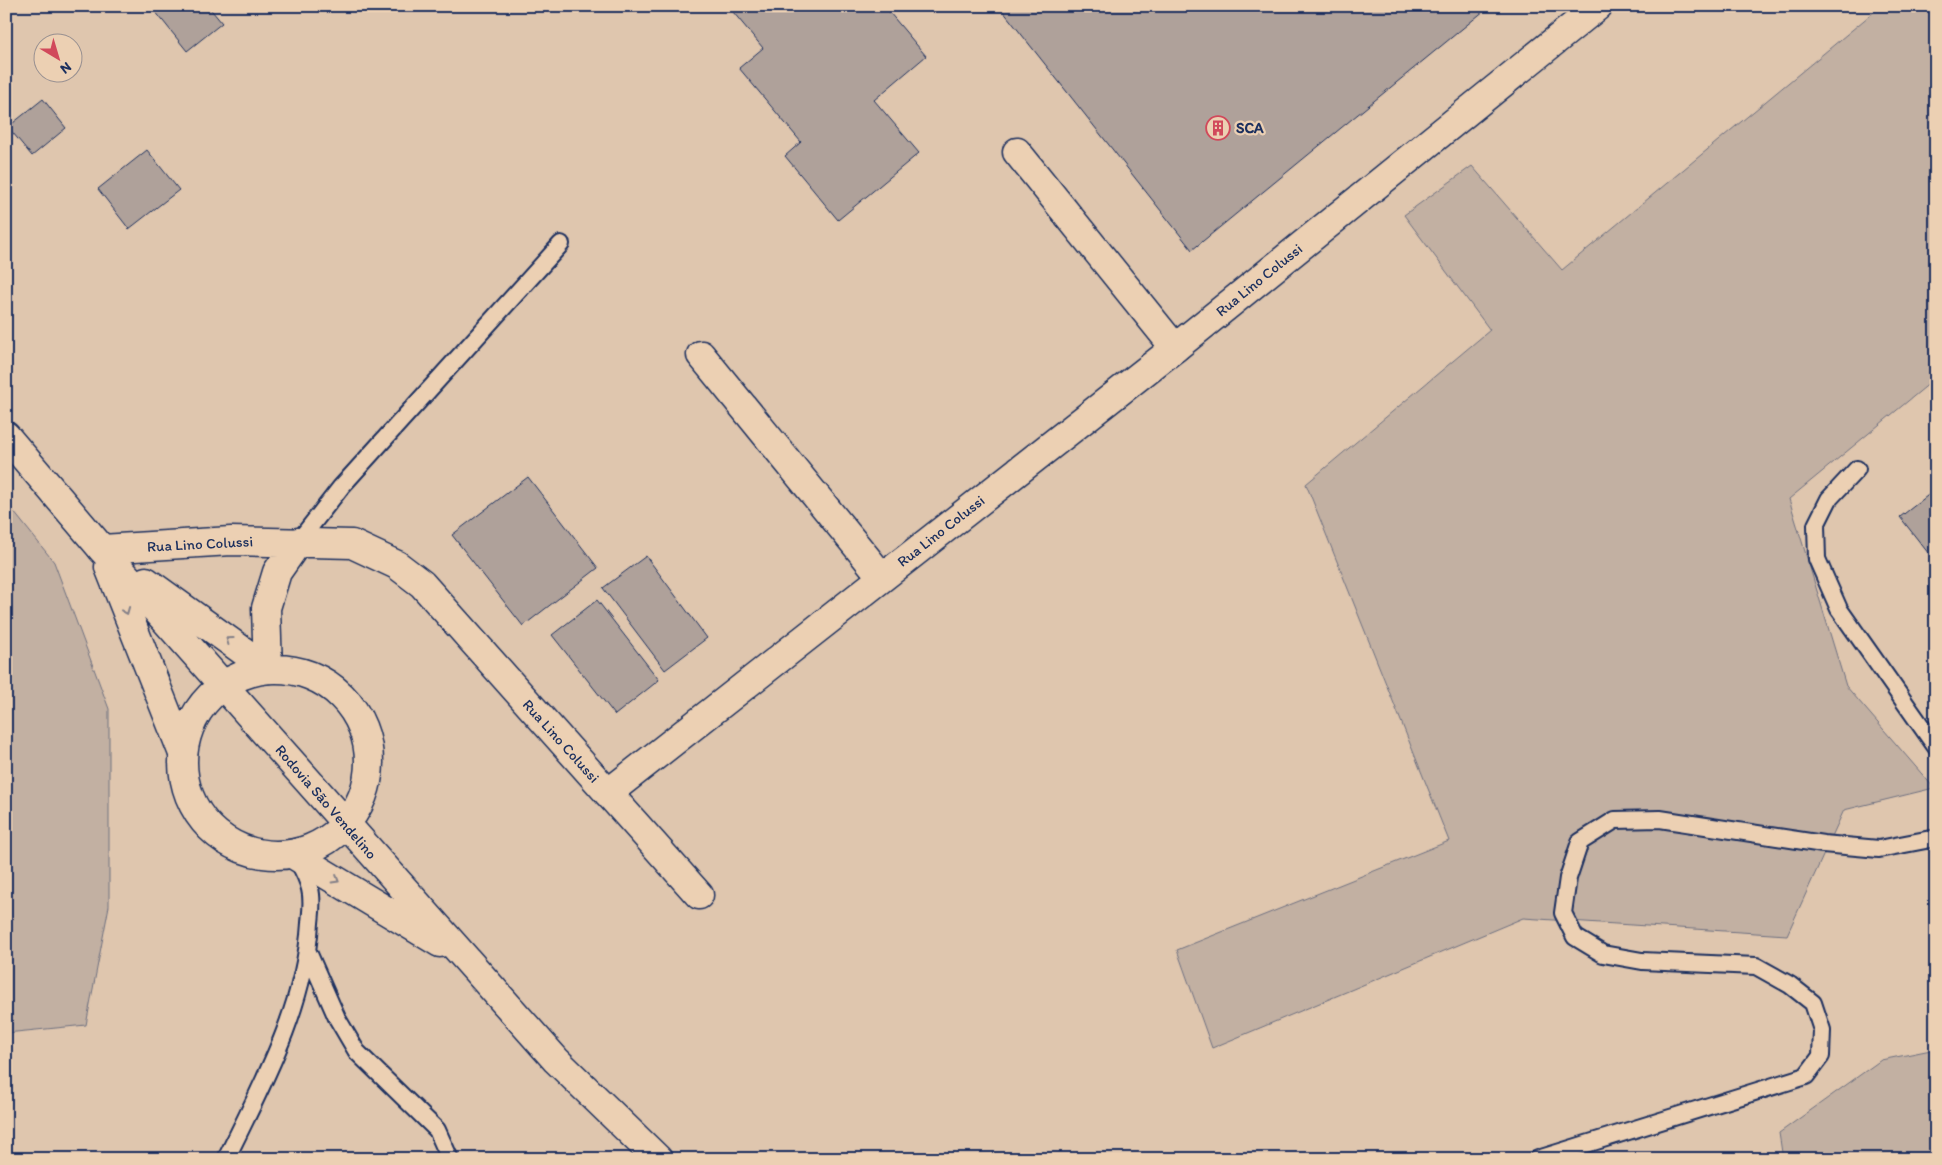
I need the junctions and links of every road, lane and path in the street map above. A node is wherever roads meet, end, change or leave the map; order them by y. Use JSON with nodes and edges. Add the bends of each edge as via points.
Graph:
{"nodes":[{"id":1,"x":1598,"y":6,"type":"edge"},
{"id":2,"x":1017,"y":152,"type":"dead end"},
{"id":3,"x":561,"y":244,"type":"dead end"},
{"id":4,"x":1175,"y":348,"type":"junction"},
{"id":5,"x":701,"y":355,"type":"dead end"},
{"id":6,"x":6,"y":436,"type":"edge"},
{"id":7,"x":1857,"y":469,"type":"dead end"},
{"id":8,"x":298,"y":542,"type":"junction"},
{"id":9,"x":102,"y":549,"type":"junction"},
{"id":10,"x":882,"y":577,"type":"junction"},
{"id":11,"x":268,"y":669,"type":"junction"},
{"id":12,"x":224,"y":685,"type":"junction"},
{"id":13,"x":1936,"y":747,"type":"edge"},
{"id":14,"x":182,"y":751,"type":"junction"},
{"id":15,"x":608,"y":794,"type":"junction"},
{"id":16,"x":346,"y":825,"type":"junction"},
{"id":17,"x":1936,"y":838,"type":"edge"},
{"id":18,"x":294,"y":855,"type":"junction"},
{"id":19,"x":699,"y":895,"type":"dead end"},
{"id":20,"x":308,"y":952,"type":"junction"},
{"id":21,"x":464,"y":958,"type":"junction"},
{"id":22,"x":226,"y":1159,"type":"edge"},
{"id":23,"x":450,"y":1159,"type":"edge"},
{"id":24,"x":658,"y":1159,"type":"edge"},
{"id":25,"x":1538,"y":1159,"type":"edge"}],
"edges":[{"from":1,"to":4,"type":"main road","name":"Rua Lino Colussi"},
{"from":2,"to":4,"type":"main road"},
{"from":3,"to":8,"type":"lane","via":[[341,487]]},
{"from":4,"to":10,"type":"main road","name":"Rua Lino Colussi"},
{"from":5,"to":10,"type":"main road"},
{"from":6,"to":9,"type":"main road","name":"Rodovia São Vendelino"},
{"from":7,"to":13,"type":"lane","via":[[1829,500],[1816,524],[1817,559],[1839,610]]},
{"from":8,"to":9,"type":"main road","name":"Rua Lino Colussi","via":[[231,541]]},
{"from":8,"to":11,"type":"main road","via":[[277,572],[266,608]]},
{"from":8,"to":15,"type":"main road","name":"Rua Lino Colussi","via":[[352,544],[397,565],[422,584]]},
{"from":11,"to":9,"type":"main road","one_way":true},
{"from":9,"to":12,"type":"main road","name":"Rodovia São Vendelino"},
{"from":9,"to":14,"type":"main road","one_way":true},
{"from":10,"to":15,"type":"main road","name":"Rua Lino Colussi"},
{"from":11,"to":12,"type":"main road","via":[[245,674]]},
{"from":11,"to":16,"type":"main road","via":[[300,672],[329,685],[352,707],[366,736],[370,767],[363,798]]},
{"from":12,"to":14,"type":"main road","via":[[204,702],[190,726]]},
{"from":12,"to":16,"type":"main road","name":"Rodovia São Vendelino"},
{"from":14,"to":18,"type":"main road","via":[[185,786],[200,818],[226,842],[259,855]]},
{"from":15,"to":19,"type":"main road"},
{"from":16,"to":18,"type":"main road","via":[[313,848]]},
{"from":16,"to":21,"type":"main road","name":"Rodovia São Vendelino"},
{"from":17,"to":25,"type":"lane","via":[[1879,849],[1823,844],[1660,819],[1615,820],[1580,842],[1568,878],[1563,913],[1574,937],[1603,954],[1632,959],[1756,966],[1790,985],[1813,1004],[1822,1030],[1820,1056],[1806,1076]]},
{"from":18,"to":20,"type":"lane","via":[[310,888]]},
{"from":18,"to":21,"type":"main road","one_way":true},
{"from":20,"to":22,"type":"lane","via":[[286,1030]]},
{"from":20,"to":23,"type":"lane","via":[[337,1018],[358,1052],[437,1130]]},
{"from":21,"to":24,"type":"main road","name":"Rodovia São Vendelino","via":[[556,1060]]}]}
